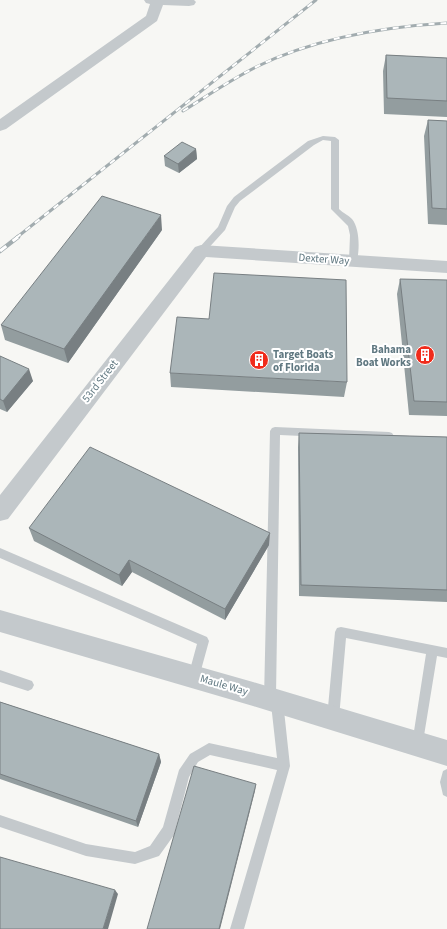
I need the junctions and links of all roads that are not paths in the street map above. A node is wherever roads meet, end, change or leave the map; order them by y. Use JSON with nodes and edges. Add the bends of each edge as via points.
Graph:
{"nodes":[{"id":1,"x":151,"y":0,"type":"edge"},
{"id":2,"x":158,"y":0,"type":"edge"},
{"id":3,"x":189,"y":2,"type":"dead end"},
{"id":4,"x":0,"y":126,"type":"edge"},
{"id":5,"x":201,"y":251,"type":"junction"},
{"id":6,"x":353,"y":261,"type":"junction"},
{"id":7,"x":447,"y":267,"type":"edge"},
{"id":8,"x":400,"y":436,"type":"edge"},
{"id":9,"x":0,"y":512,"type":"edge"},
{"id":10,"x":0,"y":553,"type":"edge"},
{"id":11,"x":0,"y":621,"type":"edge"},
{"id":12,"x":432,"y":650,"type":"junction"},
{"id":13,"x":447,"y":653,"type":"edge"},
{"id":14,"x":0,"y":676,"type":"edge"},
{"id":15,"x":194,"y":677,"type":"junction"},
{"id":16,"x":28,"y":685,"type":"dead end"},
{"id":17,"x":274,"y":700,"type":"junction"},
{"id":18,"x":333,"y":718,"type":"junction"},
{"id":19,"x":418,"y":744,"type":"junction"},
{"id":20,"x":447,"y":753,"type":"edge"},
{"id":21,"x":284,"y":766,"type":"junction"},
{"id":22,"x":447,"y":775,"type":"edge"},
{"id":23,"x":447,"y":791,"type":"edge"},
{"id":24,"x":0,"y":822,"type":"edge"},
{"id":25,"x":237,"y":929,"type":"edge"}],
"edges":[{"from":1,"to":2,"type":"street"},
{"from":2,"to":3,"type":"street"},
{"from":2,"to":4,"type":"street","via":[[152,18]]},
{"from":5,"to":6,"type":"street","name":"Dexter Way"},
{"from":5,"to":6,"type":"lane","via":[[222,228],[231,206],[237,199],[320,138],[336,140],[335,210],[352,225]]},
{"from":5,"to":9,"type":"street","name":"53rd Street"},
{"from":6,"to":7,"type":"street","name":"Dexter Way"},
{"from":8,"to":17,"type":"lane","via":[[275,431]]},
{"from":10,"to":15,"type":"lane","via":[[202,641]]},
{"from":11,"to":15,"type":"street","name":"Maule Way"},
{"from":12,"to":13,"type":"lane"},
{"from":12,"to":18,"type":"lane","via":[[341,632]]},
{"from":12,"to":19,"type":"lane"},
{"from":14,"to":16,"type":"lane"},
{"from":15,"to":17,"type":"street","name":"Maule Way"},
{"from":17,"to":18,"type":"street","name":"Maule Way"},
{"from":17,"to":21,"type":"lane"},
{"from":18,"to":19,"type":"street","name":"Maule Way"},
{"from":19,"to":20,"type":"street","name":"Maule Way"},
{"from":21,"to":24,"type":"lane","via":[[209,749],[194,758],[183,774],[169,830],[154,851],[135,858],[86,850]]},
{"from":21,"to":25,"type":"lane"},
{"from":22,"to":23,"type":"lane"}]}
